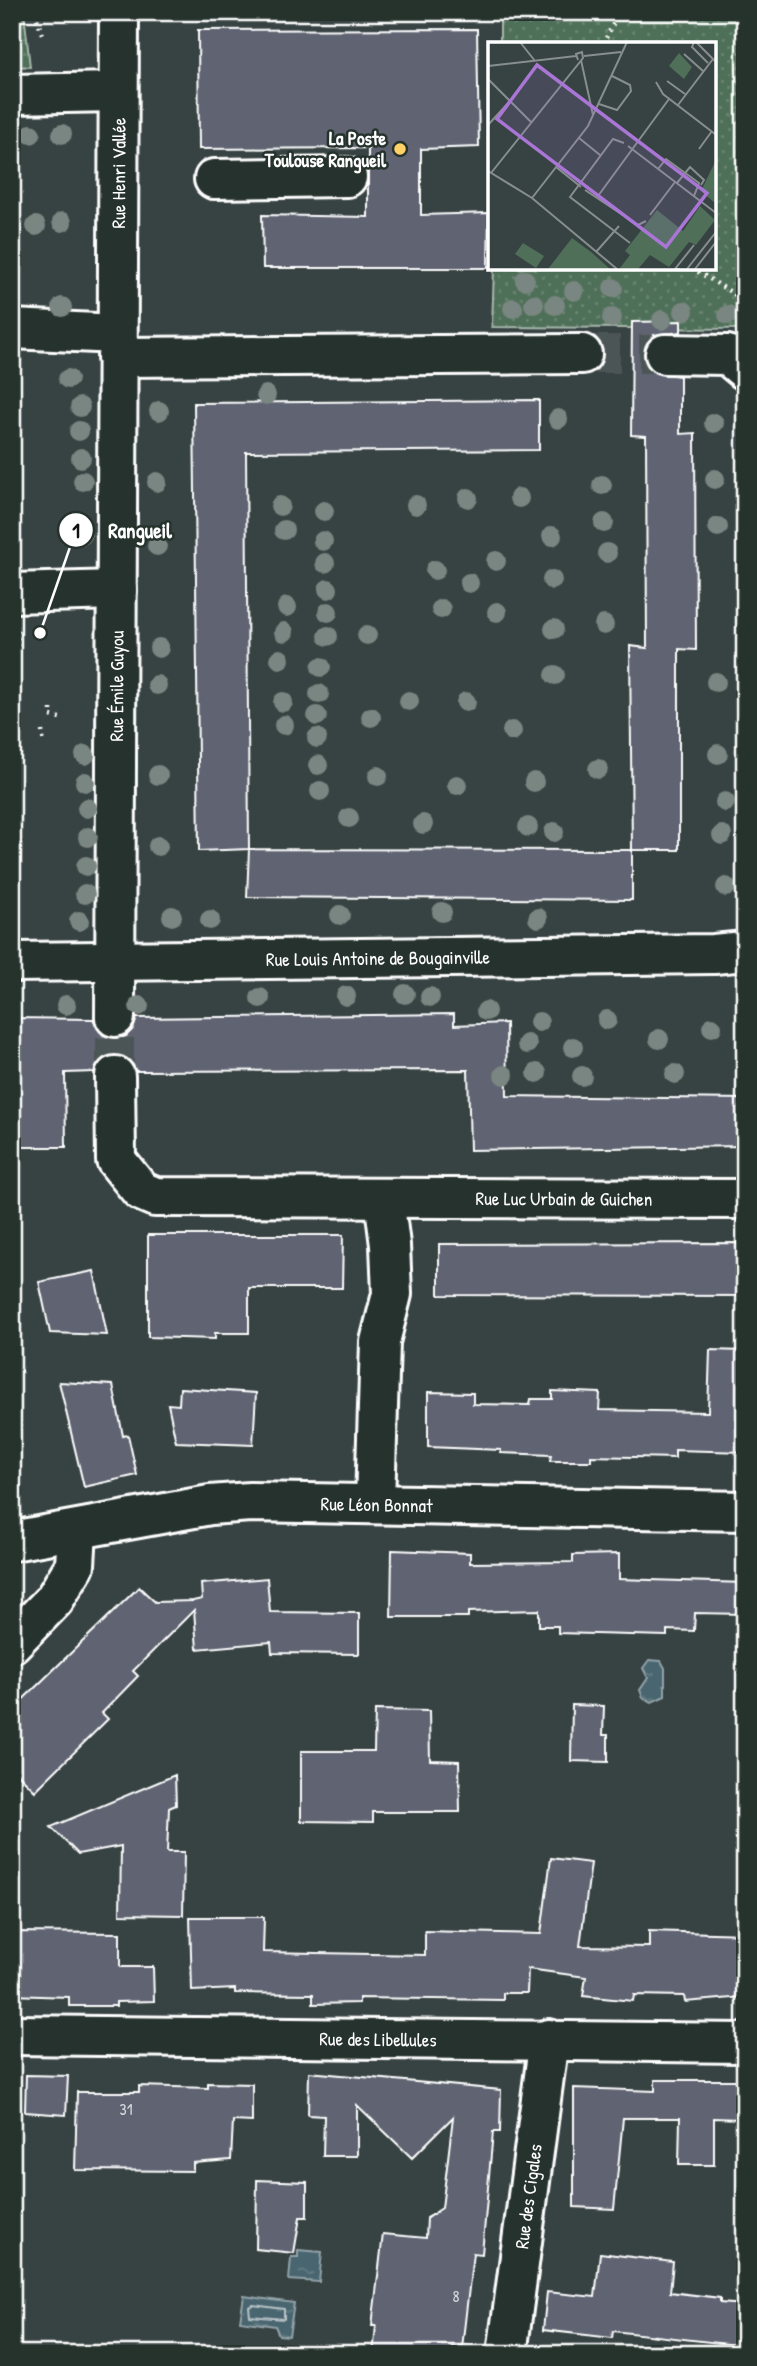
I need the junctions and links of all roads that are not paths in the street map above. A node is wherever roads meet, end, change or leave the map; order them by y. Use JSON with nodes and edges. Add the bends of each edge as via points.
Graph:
{"nodes":[{"id":1,"x":119,"y":12,"type":"edge"},
{"id":2,"x":117,"y":92,"type":"junction"},
{"id":3,"x":12,"y":94,"type":"edge"},
{"id":4,"x":347,"y":177,"type":"dead end"},
{"id":5,"x":214,"y":179,"type":"dead end"},
{"id":6,"x":12,"y":329,"type":"edge"},
{"id":7,"x":117,"y":346,"type":"junction"},
{"id":8,"x":582,"y":354,"type":"tunnel mouth"},
{"id":9,"x":665,"y":354,"type":"tunnel mouth"},
{"id":10,"x":745,"y":370,"type":"edge"},
{"id":11,"x":117,"y":590,"type":"junction"},
{"id":12,"x":15,"y":608,"type":"edge"},
{"id":13,"x":745,"y":951,"type":"edge"},
{"id":14,"x":114,"y":961,"type":"junction"},
{"id":15,"x":12,"y":962,"type":"edge"},
{"id":16,"x":115,"y":1017,"type":"tunnel mouth"},
{"id":17,"x":115,"y":1076,"type":"tunnel mouth"},
{"id":18,"x":384,"y":1198,"type":"junction"},
{"id":19,"x":745,"y":1199,"type":"edge"},
{"id":20,"x":375,"y":1502,"type":"junction"},
{"id":21,"x":745,"y":1511,"type":"edge"},
{"id":22,"x":77,"y":1530,"type":"junction"},
{"id":23,"x":24,"y":1539,"type":"edge"},
{"id":24,"x":54,"y":1600,"type":"junction"},
{"id":25,"x":12,"y":1643,"type":"edge"},
{"id":26,"x":12,"y":2035,"type":"edge"},
{"id":27,"x":550,"y":2039,"type":"junction"},
{"id":28,"x":745,"y":2043,"type":"edge"},
{"id":29,"x":507,"y":2354,"type":"edge"}],
"edges":[{"from":1,"to":2,"type":"street","name":"Rue Henri Vallée"},
{"from":2,"to":3,"type":"street"},
{"from":2,"to":7,"type":"street","name":"Rue Henri Vallée"},
{"from":4,"to":5,"type":"street"},
{"from":6,"to":7,"type":"street"},
{"from":7,"to":8,"type":"street"},
{"from":7,"to":11,"type":"street","name":"Rue Émile Guyou"},
{"from":9,"to":10,"type":"street","via":[[727,355]]},
{"from":11,"to":12,"type":"street"},
{"from":11,"to":14,"type":"street","name":"Rue Émile Guyou"},
{"from":13,"to":14,"type":"street","name":"Rue Louis Antoine de Bougainville"},
{"from":14,"to":15,"type":"street","name":"Rue Louis Antoine de Bougainville"},
{"from":14,"to":16,"type":"street","name":"Rue Émile Guyou"},
{"from":17,"to":18,"type":"street","name":"Rue Luc Urbain de Guichen","via":[[116,1160],[141,1191],[155,1197]]},
{"from":18,"to":19,"type":"street","name":"Rue Luc Urbain de Guichen"},
{"from":18,"to":20,"type":"street","via":[[392,1294],[380,1342]]},
{"from":20,"to":21,"type":"street","name":"Rue Léon Bonnat"},
{"from":20,"to":22,"type":"street","name":"Rue Léon Bonnat","via":[[210,1505]]},
{"from":22,"to":23,"type":"street","name":"Rue Léon Bonnat"},
{"from":22,"to":24,"type":"street","via":[[75,1565]]},
{"from":23,"to":24,"type":"street","via":[[50,1567]]},
{"from":24,"to":25,"type":"street"},
{"from":26,"to":27,"type":"street","name":"Rue des Libellules"},
{"from":27,"to":28,"type":"street","name":"Rue des Libellules"},
{"from":27,"to":29,"type":"street","name":"Rue des Cigales"}]}
